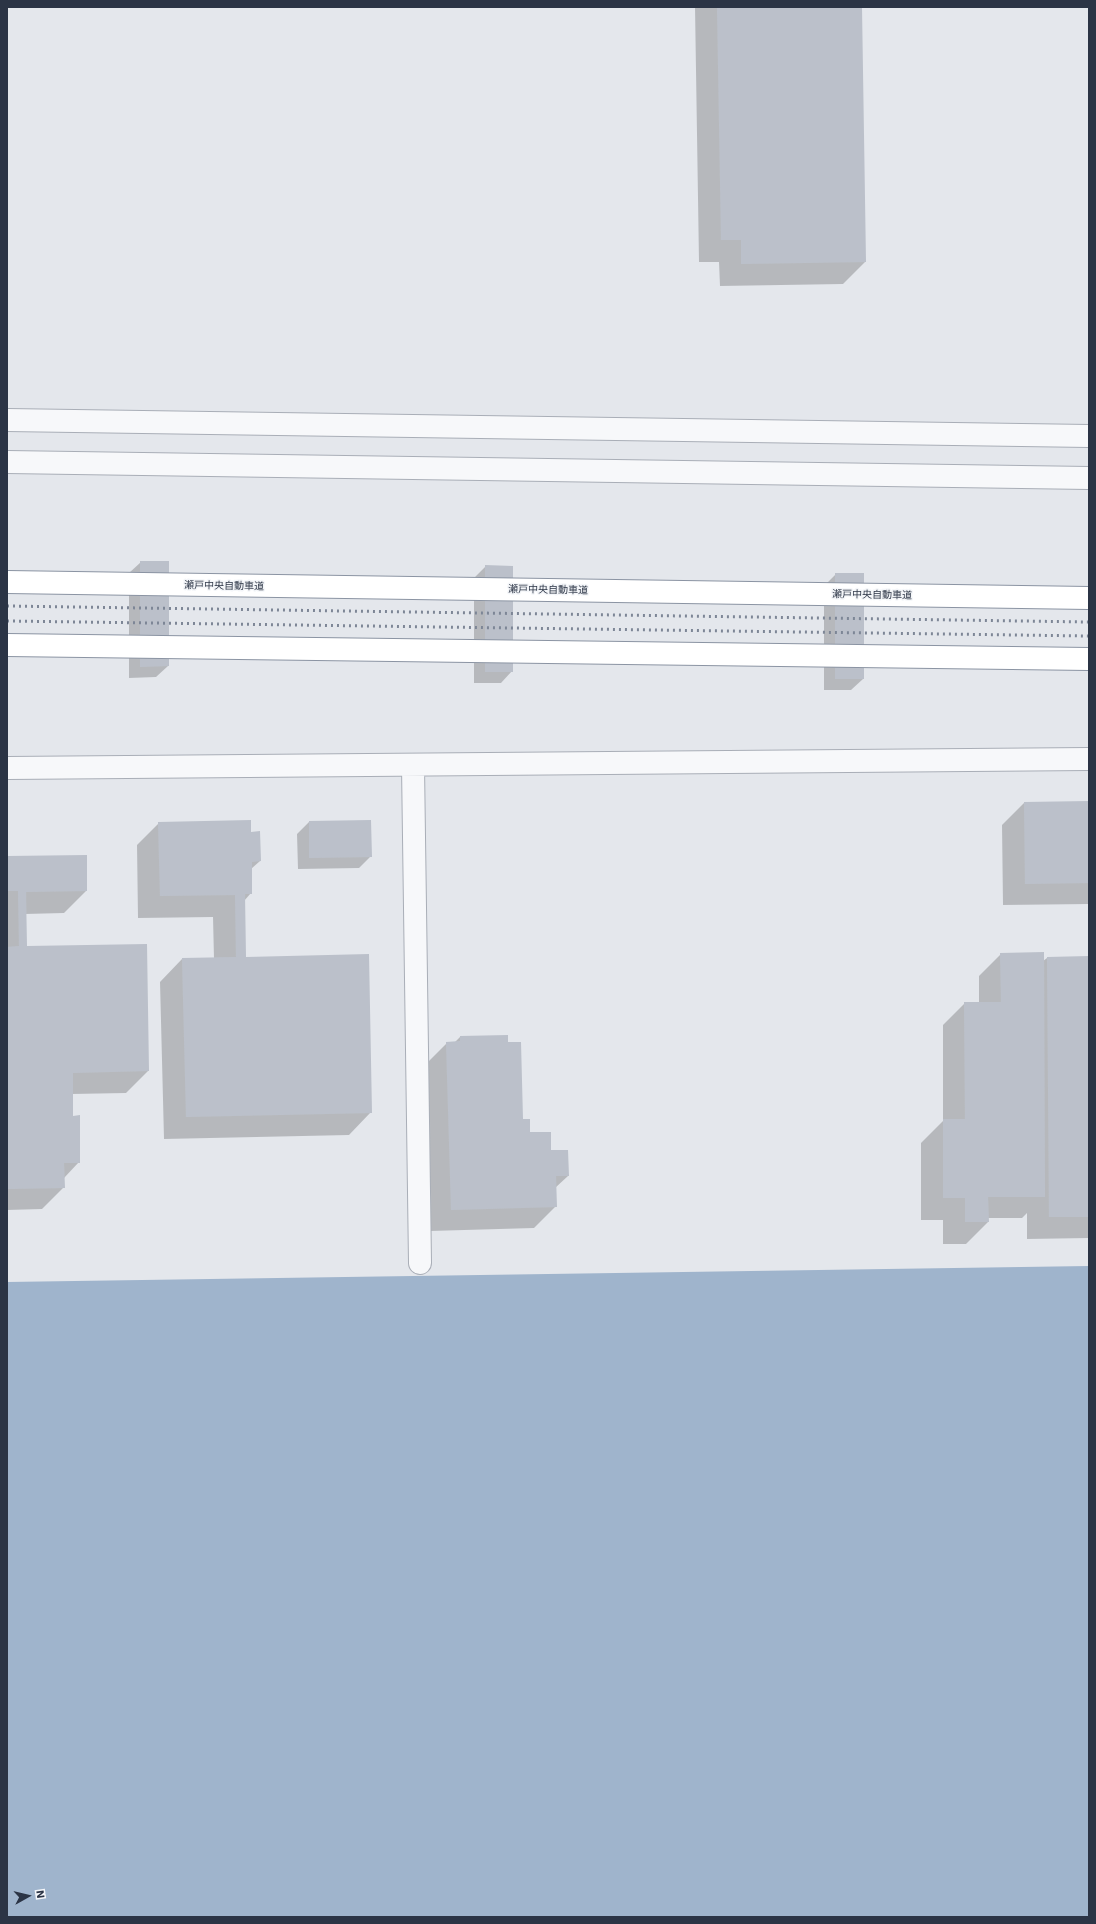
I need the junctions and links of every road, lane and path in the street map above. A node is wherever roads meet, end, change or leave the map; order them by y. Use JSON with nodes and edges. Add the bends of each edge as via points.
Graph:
{"nodes":[{"id":1,"x":7,"y":420,"type":"edge"},
{"id":2,"x":1089,"y":436,"type":"edge"},
{"id":3,"x":7,"y":462,"type":"edge"},
{"id":4,"x":1089,"y":478,"type":"edge"},
{"id":5,"x":7,"y":582,"type":"edge"},
{"id":6,"x":1089,"y":598,"type":"edge"},
{"id":7,"x":7,"y":645,"type":"edge"},
{"id":8,"x":1089,"y":659,"type":"edge"},
{"id":9,"x":1089,"y":759,"type":"edge"},
{"id":10,"x":413,"y":766,"type":"junction"},
{"id":11,"x":7,"y":768,"type":"edge"},
{"id":12,"x":420,"y":1263,"type":"dead end"}],
"edges":[{"from":1,"to":2,"type":"street"},
{"from":3,"to":4,"type":"street"},
{"from":5,"to":6,"type":"highway","name":"瀬戸中央自動車道"},
{"from":7,"to":8,"type":"highway"},
{"from":9,"to":10,"type":"street"},
{"from":10,"to":11,"type":"street"},
{"from":10,"to":12,"type":"street"}]}
